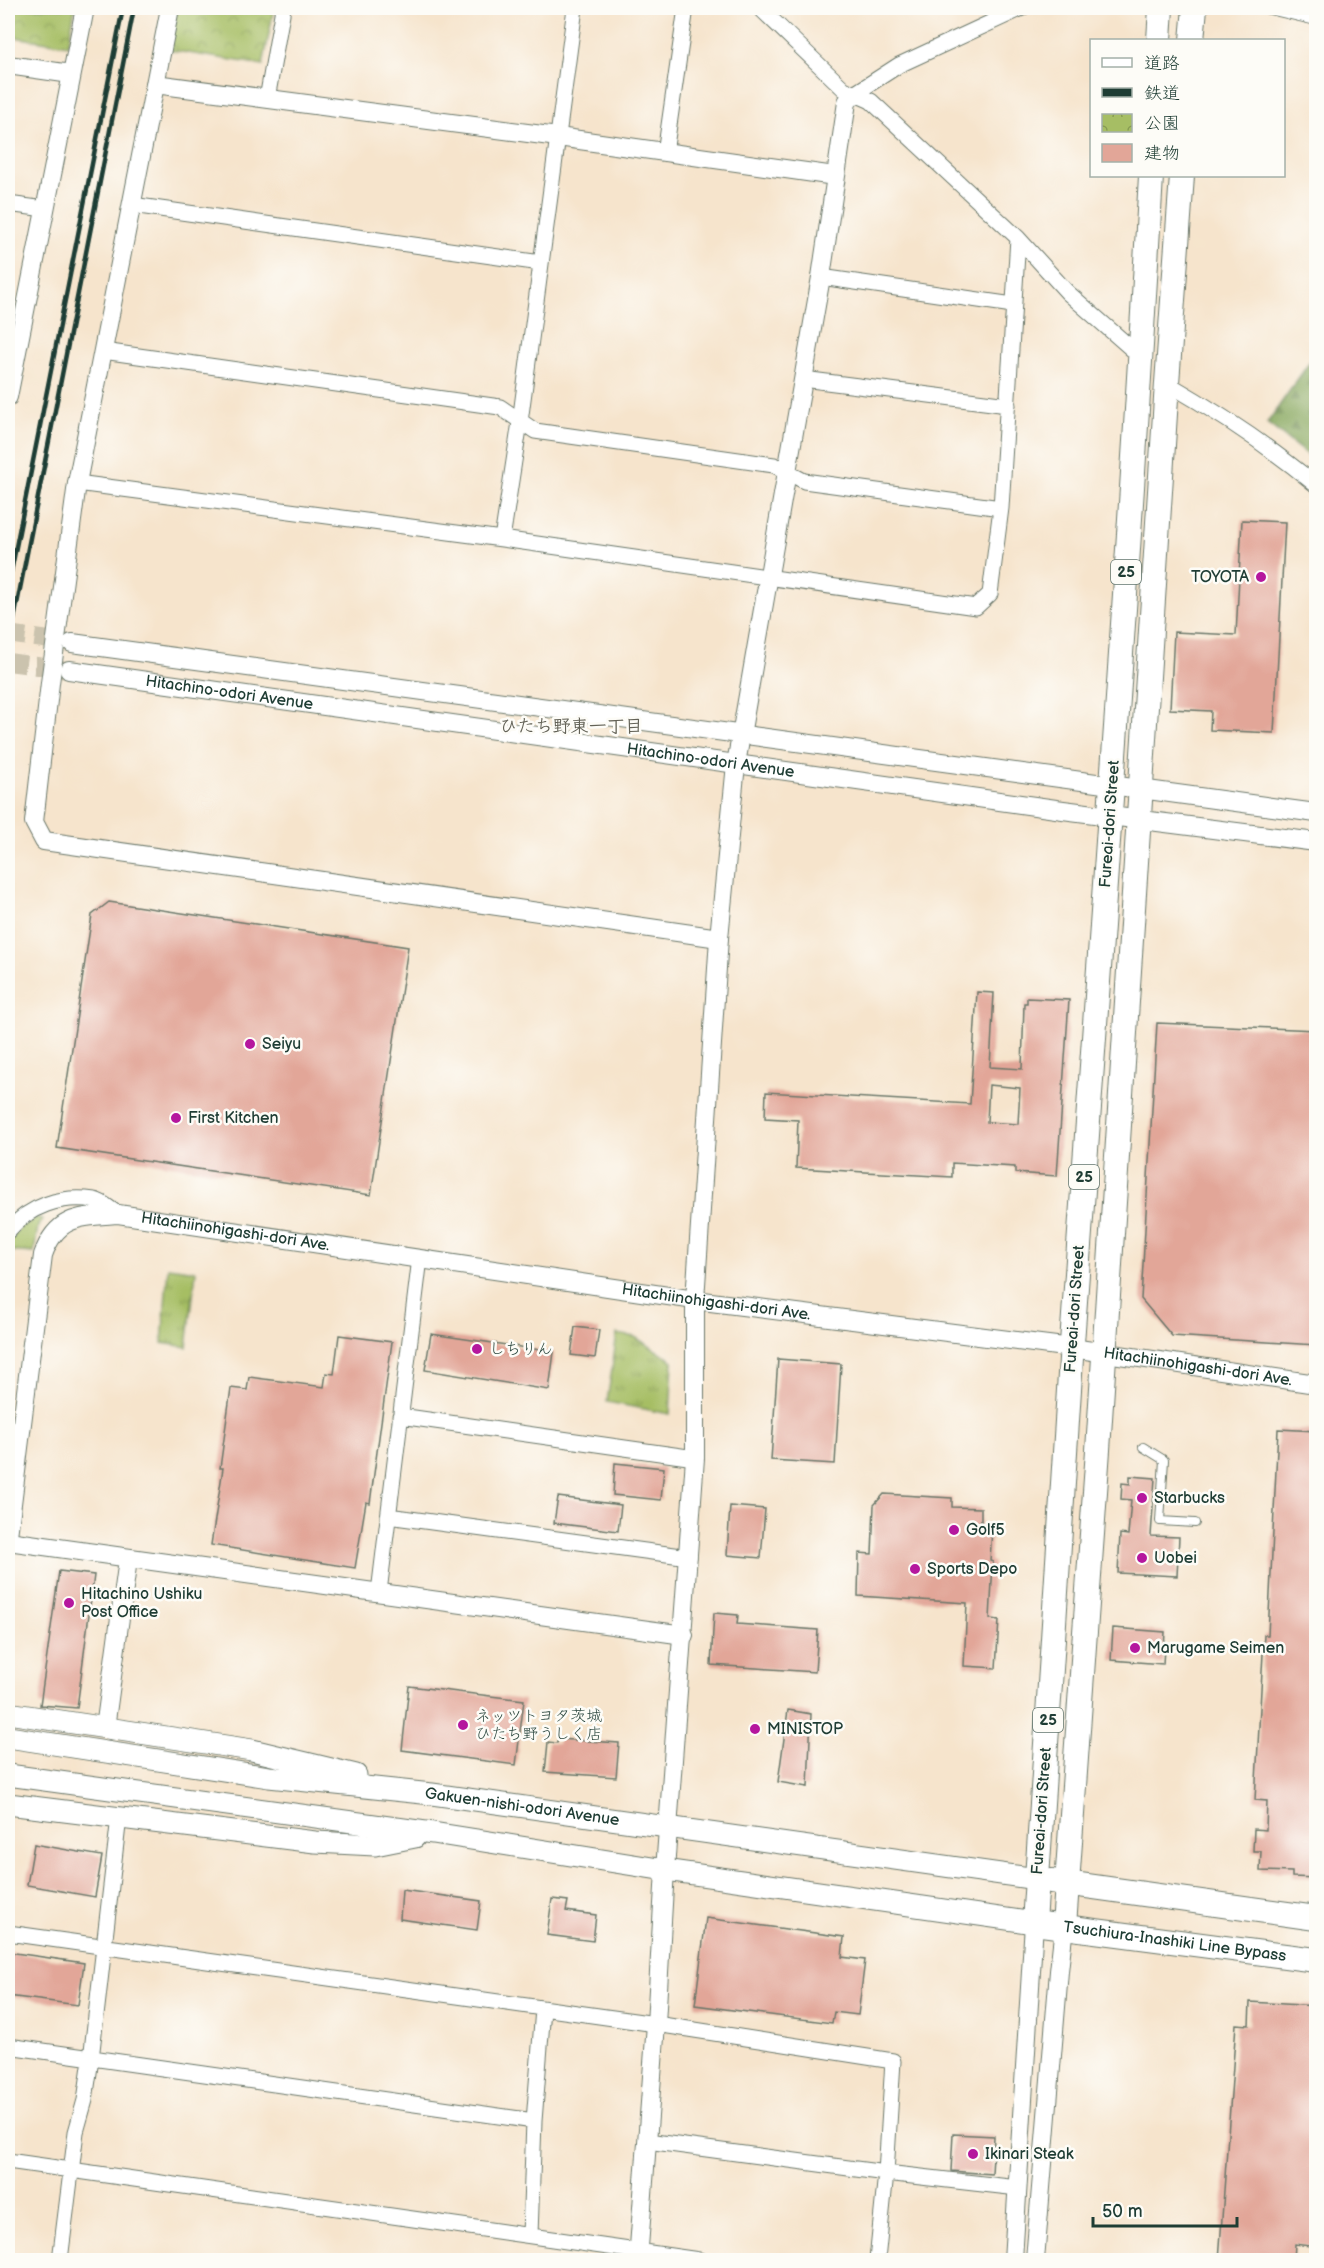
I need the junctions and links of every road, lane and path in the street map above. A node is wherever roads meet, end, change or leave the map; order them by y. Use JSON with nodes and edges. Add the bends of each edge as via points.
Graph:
{"nodes":[{"id":1,"x":85,"y":8,"type":"edge"},
{"id":2,"x":170,"y":8,"type":"edge"},
{"id":3,"x":284,"y":8,"type":"edge"},
{"id":4,"x":575,"y":8,"type":"edge"},
{"id":5,"x":686,"y":8,"type":"edge"},
{"id":6,"x":760,"y":8,"type":"edge"},
{"id":7,"x":1022,"y":8,"type":"edge"},
{"id":8,"x":1161,"y":8,"type":"edge"},
{"id":9,"x":1195,"y":8,"type":"edge"},
{"id":10,"x":1261,"y":8,"type":"edge"},
{"id":11,"x":1317,"y":21,"type":"edge"},
{"id":12,"x":1159,"y":39,"type":"edge"},
{"id":13,"x":1192,"y":39,"type":"edge"},
{"id":14,"x":8,"y":65,"type":"edge"},
{"id":15,"x":71,"y":74,"type":"junction"},
{"id":16,"x":154,"y":84,"type":"junction"},
{"id":17,"x":854,"y":94,"type":"junction"},
{"id":18,"x":267,"y":99,"type":"junction"},
{"id":19,"x":558,"y":137,"type":"junction"},
{"id":20,"x":665,"y":153,"type":"junction"},
{"id":21,"x":835,"y":176,"type":"junction"},
{"id":22,"x":1151,"y":177,"type":"edge"},
{"id":23,"x":1182,"y":177,"type":"edge"},
{"id":24,"x":8,"y":204,"type":"edge"},
{"id":25,"x":132,"y":205,"type":"junction"},
{"id":26,"x":45,"y":209,"type":"junction"},
{"id":27,"x":1018,"y":238,"type":"junction"},
{"id":28,"x":542,"y":263,"type":"junction"},
{"id":29,"x":821,"y":277,"type":"junction"},
{"id":30,"x":1013,"y":305,"type":"junction"},
{"id":31,"x":13,"y":338,"type":"edge"},
{"id":32,"x":103,"y":351,"type":"junction"},
{"id":33,"x":1141,"y":357,"type":"junction"},
{"id":34,"x":803,"y":379,"type":"junction"},
{"id":35,"x":1167,"y":383,"type":"junction"},
{"id":36,"x":8,"y":396,"type":"edge"},
{"id":37,"x":1008,"y":405,"type":"junction"},
{"id":38,"x":520,"y":422,"type":"junction"},
{"id":39,"x":786,"y":472,"type":"junction"},
{"id":40,"x":76,"y":483,"type":"junction"},
{"id":41,"x":1317,"y":485,"type":"edge"},
{"id":42,"x":1001,"y":508,"type":"junction"},
{"id":43,"x":502,"y":539,"type":"junction"},
{"id":44,"x":768,"y":579,"type":"junction"},
{"id":45,"x":72,"y":643,"type":"tunnel mouth"},
{"id":46,"x":69,"y":670,"type":"tunnel mouth"},
{"id":47,"x":742,"y":734,"type":"junction"},
{"id":48,"x":736,"y":764,"type":"junction"},
{"id":49,"x":1113,"y":787,"type":"junction"},
{"id":50,"x":1140,"y":790,"type":"junction"},
{"id":51,"x":1317,"y":813,"type":"edge"},
{"id":52,"x":1111,"y":815,"type":"junction"},
{"id":53,"x":1138,"y":820,"type":"junction"},
{"id":54,"x":1317,"y":842,"type":"edge"},
{"id":55,"x":719,"y":938,"type":"junction"},
{"id":56,"x":118,"y":1214,"type":"junction"},
{"id":57,"x":8,"y":1231,"type":"edge"},
{"id":58,"x":420,"y":1258,"type":"junction"},
{"id":59,"x":695,"y":1300,"type":"junction"},
{"id":60,"x":1072,"y":1348,"type":"junction"},
{"id":61,"x":1105,"y":1353,"type":"junction"},
{"id":62,"x":1317,"y":1384,"type":"edge"},
{"id":63,"x":400,"y":1416,"type":"junction"},
{"id":64,"x":1143,"y":1447,"type":"dead end"},
{"id":65,"x":695,"y":1458,"type":"junction"},
{"id":66,"x":388,"y":1516,"type":"junction"},
{"id":67,"x":1195,"y":1523,"type":"dead end"},
{"id":68,"x":8,"y":1524,"type":"edge"},
{"id":69,"x":8,"y":1541,"type":"edge"},
{"id":70,"x":689,"y":1557,"type":"junction"},
{"id":71,"x":128,"y":1559,"type":"junction"},
{"id":72,"x":379,"y":1592,"type":"junction"},
{"id":73,"x":684,"y":1635,"type":"junction"},
{"id":74,"x":8,"y":1699,"type":"edge"},
{"id":75,"x":8,"y":1713,"type":"edge"},
{"id":76,"x":29,"y":1716,"type":"junction"},
{"id":77,"x":105,"y":1728,"type":"junction"},
{"id":78,"x":8,"y":1737,"type":"edge"},
{"id":79,"x":8,"y":1775,"type":"edge"},
{"id":80,"x":432,"y":1794,"type":"junction"},
{"id":81,"x":8,"y":1804,"type":"edge"},
{"id":82,"x":119,"y":1817,"type":"junction"},
{"id":83,"x":668,"y":1828,"type":"junction"},
{"id":84,"x":433,"y":1833,"type":"junction"},
{"id":85,"x":665,"y":1870,"type":"junction"},
{"id":86,"x":1037,"y":1879,"type":"junction"},
{"id":87,"x":1067,"y":1883,"type":"junction"},
{"id":88,"x":1317,"y":1918,"type":"edge"},
{"id":89,"x":1034,"y":1923,"type":"junction"},
{"id":90,"x":1064,"y":1926,"type":"junction"},
{"id":91,"x":8,"y":1933,"type":"edge"},
{"id":92,"x":104,"y":1946,"type":"junction"},
{"id":93,"x":1317,"y":1960,"type":"edge"},
{"id":94,"x":543,"y":2009,"type":"junction"},
{"id":95,"x":657,"y":2024,"type":"junction"},
{"id":96,"x":8,"y":2046,"type":"edge"},
{"id":97,"x":91,"y":2059,"type":"junction"},
{"id":98,"x":534,"y":2121,"type":"junction"},
{"id":99,"x":647,"y":2141,"type":"junction"},
{"id":100,"x":8,"y":2161,"type":"edge"},
{"id":101,"x":70,"y":2170,"type":"junction"},
{"id":102,"x":886,"y":2173,"type":"junction"},
{"id":103,"x":1018,"y":2187,"type":"junction"},
{"id":104,"x":530,"y":2235,"type":"junction"},
{"id":105,"x":638,"y":2256,"type":"edge"},
{"id":106,"x":60,"y":2260,"type":"edge"},
{"id":107,"x":699,"y":2260,"type":"edge"},
{"id":108,"x":877,"y":2260,"type":"edge"},
{"id":109,"x":1013,"y":2260,"type":"edge"},
{"id":110,"x":1035,"y":2260,"type":"edge"}],
"edges":[{"from":1,"to":15,"type":"street"},
{"from":2,"to":16,"type":"street"},
{"from":3,"to":18,"type":"street"},
{"from":4,"to":19,"type":"street"},
{"from":5,"to":20,"type":"street"},
{"from":6,"to":17,"type":"street","via":[[844,89]]},
{"from":7,"to":17,"type":"street","via":[[899,65]]},
{"from":8,"to":12,"type":"main road"},
{"from":9,"to":13,"type":"main road"},
{"from":10,"to":11,"type":"lane"},
{"from":14,"to":15,"type":"street"},
{"from":15,"to":26,"type":"street"},
{"from":16,"to":18,"type":"street"},
{"from":16,"to":25,"type":"street"},
{"from":17,"to":21,"type":"street","via":[[847,102]]},
{"from":17,"to":27,"type":"street","via":[[871,101]]},
{"from":18,"to":19,"type":"street"},
{"from":19,"to":20,"type":"street"},
{"from":19,"to":28,"type":"street"},
{"from":20,"to":21,"type":"street"},
{"from":21,"to":29,"type":"street"},
{"from":22,"to":33,"type":"main road","number":"25"},
{"from":23,"to":35,"type":"main road","number":"25"},
{"from":24,"to":26,"type":"street"},
{"from":25,"to":28,"type":"street"},
{"from":25,"to":32,"type":"street"},
{"from":26,"to":31,"type":"street"},
{"from":27,"to":30,"type":"street"},
{"from":27,"to":33,"type":"street","via":[[1067,292]]},
{"from":28,"to":38,"type":"street"},
{"from":29,"to":30,"type":"street"},
{"from":29,"to":34,"type":"street"},
{"from":30,"to":37,"type":"street"},
{"from":31,"to":36,"type":"street"},
{"from":32,"to":38,"type":"street","via":[[500,407]]},
{"from":32,"to":40,"type":"street"},
{"from":33,"to":49,"type":"main road","name":"Fureai-dori Street","number":"25"},
{"from":34,"to":37,"type":"street"},
{"from":34,"to":39,"type":"street"},
{"from":35,"to":41,"type":"street"},
{"from":35,"to":50,"type":"main road","name":"Fureai-dori Street","number":"25"},
{"from":37,"to":42,"type":"street"},
{"from":38,"to":39,"type":"street","via":[[535,431],[774,465]]},
{"from":38,"to":43,"type":"street"},
{"from":39,"to":42,"type":"street","via":[[804,481]]},
{"from":39,"to":44,"type":"street"},
{"from":40,"to":43,"type":"street"},
{"from":40,"to":55,"type":"street","via":[[34,822],[44,840]]},
{"from":42,"to":44,"type":"street","via":[[990,594],[976,607]]},
{"from":43,"to":44,"type":"street"},
{"from":44,"to":47,"type":"street"},
{"from":45,"to":47,"type":"street","name":"Hitachino-odori Avenue"},
{"from":46,"to":48,"type":"street","name":"Hitachino-odori Avenue"},
{"from":47,"to":48,"type":"street"},
{"from":47,"to":49,"type":"street","name":"Hitachino-odori Avenue"},
{"from":48,"to":52,"type":"street","name":"Hitachino-odori Avenue"},
{"from":48,"to":55,"type":"street"},
{"from":49,"to":50,"type":"street","name":"Hitachino-odori Avenue"},
{"from":49,"to":52,"type":"main road","name":"Fureai-dori Street","number":"25"},
{"from":50,"to":51,"type":"street","name":"Hitachino-odori Avenue"},
{"from":50,"to":53,"type":"main road","name":"Fureai-dori Street","number":"25"},
{"from":52,"to":53,"type":"street","name":"Hitachino-odori Avenue"},
{"from":52,"to":60,"type":"main road","name":"Fureai-dori Street","number":"25"},
{"from":53,"to":54,"type":"street","name":"Hitachino-odori Avenue"},
{"from":53,"to":61,"type":"main road","name":"Fureai-dori Street","number":"25"},
{"from":55,"to":59,"type":"street"},
{"from":56,"to":57,"type":"street","via":[[96,1200],[64,1200],[38,1206]]},
{"from":56,"to":58,"type":"street","name":"Hitachiinohigashi-dori Ave."},
{"from":56,"to":68,"type":"street","name":"Hitachiinohigashi-dori Ave.","via":[[68,1221],[55,1230],[43,1255]]},
{"from":58,"to":59,"type":"street","name":"Hitachiinohigashi-dori Ave."},
{"from":58,"to":63,"type":"street"},
{"from":59,"to":60,"type":"street","name":"Hitachiinohigashi-dori Ave."},
{"from":59,"to":65,"type":"street"},
{"from":60,"to":61,"type":"street","name":"Hitachiinohigashi-dori Ave."},
{"from":60,"to":86,"type":"main road","name":"Fureai-dori Street","number":"25"},
{"from":61,"to":62,"type":"street","name":"Hitachiinohigashi-dori Ave."},
{"from":61,"to":87,"type":"main road","name":"Fureai-dori Street","number":"25"},
{"from":63,"to":65,"type":"street"},
{"from":63,"to":66,"type":"street"},
{"from":64,"to":67,"type":"lane","via":[[1164,1460],[1160,1521]]},
{"from":65,"to":70,"type":"street"},
{"from":66,"to":70,"type":"street"},
{"from":66,"to":72,"type":"street"},
{"from":69,"to":71,"type":"street"},
{"from":70,"to":73,"type":"street"},
{"from":71,"to":72,"type":"street"},
{"from":71,"to":77,"type":"street"},
{"from":72,"to":73,"type":"street"},
{"from":73,"to":83,"type":"street"},
{"from":74,"to":76,"type":"street"},
{"from":75,"to":76,"type":"main road"},
{"from":76,"to":77,"type":"main road"},
{"from":77,"to":80,"type":"main road","via":[[252,1750]]},
{"from":78,"to":80,"type":"main road","name":"Gakuen-nishi-odori Avenue","via":[[269,1777]]},
{"from":79,"to":84,"type":"main road"},
{"from":80,"to":83,"type":"main road","name":"Gakuen-nishi-odori Avenue"},
{"from":81,"to":82,"type":"main road"},
{"from":82,"to":84,"type":"main road","via":[[315,1842],[375,1845]]},
{"from":82,"to":92,"type":"street"},
{"from":83,"to":85,"type":"street"},
{"from":83,"to":86,"type":"main road","name":"Gakuen-nishi-odori Avenue"},
{"from":84,"to":85,"type":"main road"},
{"from":85,"to":89,"type":"main road"},
{"from":85,"to":95,"type":"street"},
{"from":86,"to":87,"type":"main road"},
{"from":86,"to":89,"type":"main road","name":"Fureai-dori Street","number":"25"},
{"from":87,"to":88,"type":"main road"},
{"from":87,"to":90,"type":"main road","name":"Fureai-dori Street","number":"25"},
{"from":89,"to":90,"type":"main road","name":"Tsuchiura-Inashiki Line Bypass"},
{"from":89,"to":103,"type":"street","name":"Fureai-dori Street"},
{"from":90,"to":93,"type":"main road","name":"Tsuchiura-Inashiki Line Bypass"},
{"from":90,"to":110,"type":"street","name":"Fureai-dori Street"},
{"from":91,"to":92,"type":"street"},
{"from":92,"to":94,"type":"street"},
{"from":92,"to":97,"type":"street"},
{"from":94,"to":95,"type":"street"},
{"from":94,"to":98,"type":"street"},
{"from":95,"to":99,"type":"street"},
{"from":95,"to":102,"type":"street","via":[[893,2061]]},
{"from":96,"to":97,"type":"street"},
{"from":97,"to":98,"type":"street"},
{"from":97,"to":101,"type":"street"},
{"from":98,"to":104,"type":"street"},
{"from":99,"to":102,"type":"street"},
{"from":99,"to":105,"type":"street"},
{"from":100,"to":101,"type":"street"},
{"from":101,"to":104,"type":"street"},
{"from":101,"to":106,"type":"street"},
{"from":102,"to":103,"type":"street"},
{"from":102,"to":108,"type":"street"},
{"from":103,"to":109,"type":"street","name":"Fureai-dori Street"},
{"from":104,"to":105,"type":"street"},
{"from":105,"to":107,"type":"street"}]}
